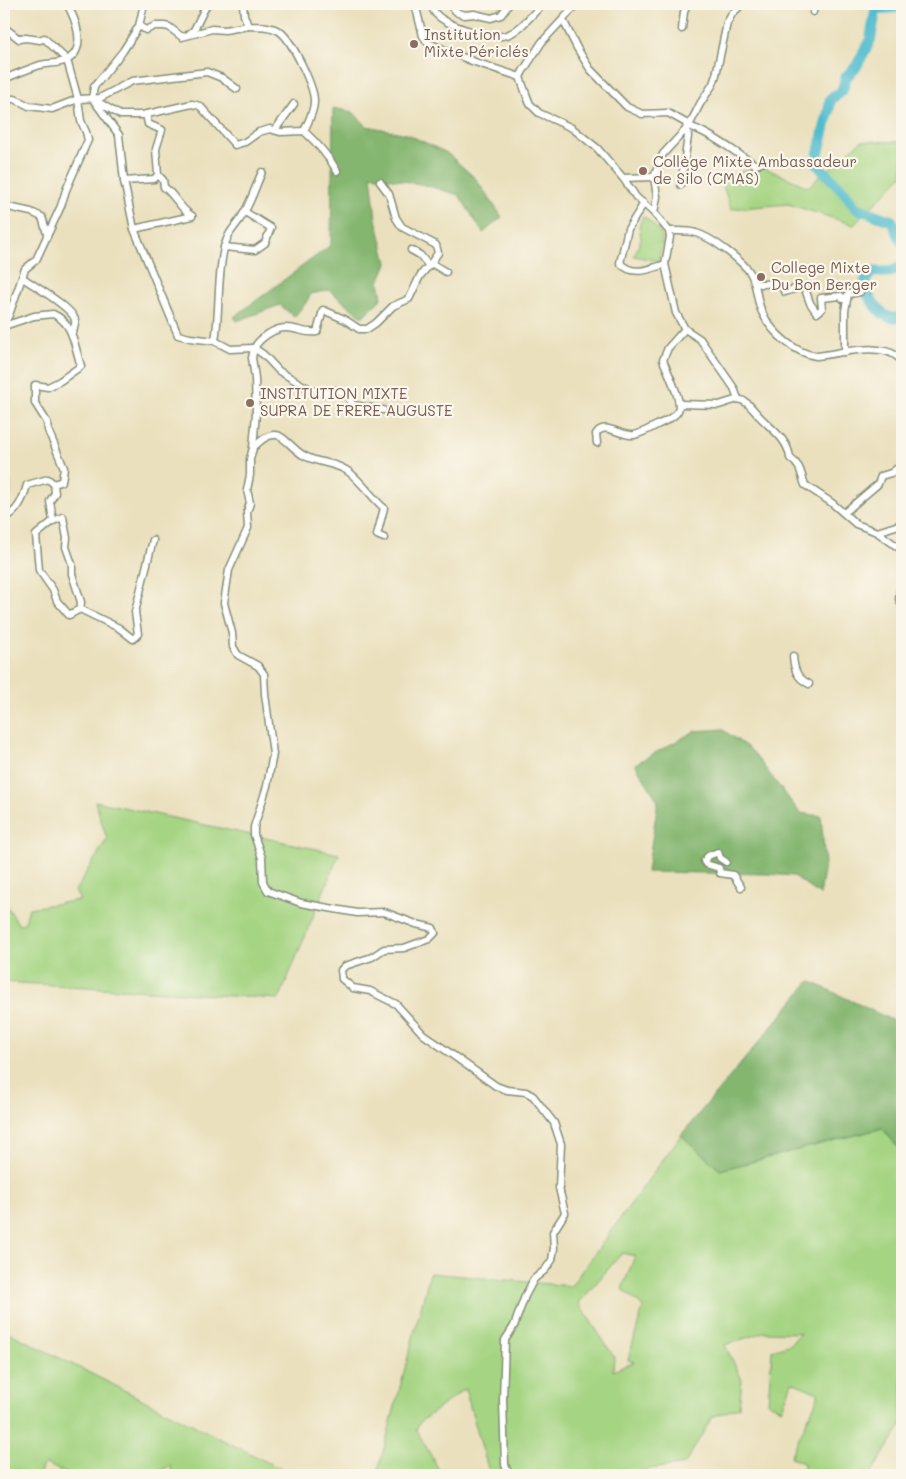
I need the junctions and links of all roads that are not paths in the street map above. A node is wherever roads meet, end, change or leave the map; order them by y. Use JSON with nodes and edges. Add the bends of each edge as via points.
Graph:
{"nodes":[{"id":1,"x":67,"y":4,"type":"edge"},
{"id":2,"x":144,"y":4,"type":"edge"},
{"id":3,"x":207,"y":4,"type":"edge"},
{"id":4,"x":243,"y":4,"type":"edge"},
{"id":5,"x":415,"y":4,"type":"edge"},
{"id":6,"x":431,"y":4,"type":"edge"},
{"id":7,"x":448,"y":4,"type":"edge"},
{"id":8,"x":510,"y":4,"type":"edge"},
{"id":9,"x":543,"y":4,"type":"edge"},
{"id":10,"x":577,"y":4,"type":"edge"},
{"id":11,"x":687,"y":4,"type":"edge"},
{"id":12,"x":742,"y":4,"type":"edge"},
{"id":13,"x":815,"y":4,"type":"edge"},
{"id":14,"x":813,"y":12,"type":"dead end"},
{"id":15,"x":563,"y":20,"type":"junction"},
{"id":16,"x":139,"y":26,"type":"junction"},
{"id":17,"x":248,"y":26,"type":"junction"},
{"id":18,"x":4,"y":27,"type":"edge"},
{"id":19,"x":682,"y":29,"type":"dead end"},
{"id":20,"x":182,"y":37,"type":"junction"},
{"id":21,"x":67,"y":60,"type":"junction"},
{"id":22,"x":520,"y":77,"type":"junction"},
{"id":23,"x":4,"y":79,"type":"edge"},
{"id":24,"x":237,"y":89,"type":"dead end"},
{"id":25,"x":92,"y":98,"type":"junction"},
{"id":26,"x":4,"y":99,"type":"edge"},
{"id":27,"x":78,"y":99,"type":"junction"},
{"id":28,"x":294,"y":104,"type":"dead end"},
{"id":29,"x":146,"y":114,"type":"junction"},
{"id":30,"x":689,"y":127,"type":"junction"},
{"id":31,"x":275,"y":130,"type":"junction"},
{"id":32,"x":304,"y":131,"type":"junction"},
{"id":33,"x":764,"y":162,"type":"dead end"},
{"id":34,"x":336,"y":171,"type":"dead end"},
{"id":35,"x":262,"y":172,"type":"dead end"},
{"id":36,"x":158,"y":175,"type":"junction"},
{"id":37,"x":654,"y":177,"type":"junction"},
{"id":38,"x":623,"y":178,"type":"junction"},
{"id":39,"x":124,"y":181,"type":"junction"},
{"id":40,"x":380,"y":182,"type":"dead end"},
{"id":41,"x":681,"y":185,"type":"dead end"},
{"id":42,"x":644,"y":203,"type":"junction"},
{"id":43,"x":4,"y":206,"type":"edge"},
{"id":44,"x":245,"y":212,"type":"junction"},
{"id":45,"x":654,"y":213,"type":"junction"},
{"id":46,"x":134,"y":229,"type":"junction"},
{"id":47,"x":670,"y":231,"type":"junction"},
{"id":48,"x":47,"y":234,"type":"junction"},
{"id":49,"x":224,"y":247,"type":"junction"},
{"id":50,"x":412,"y":250,"type":"dead end"},
{"id":51,"x":430,"y":264,"type":"junction"},
{"id":52,"x":665,"y":264,"type":"junction"},
{"id":53,"x":446,"y":272,"type":"dead end"},
{"id":54,"x":23,"y":278,"type":"junction"},
{"id":55,"x":755,"y":283,"type":"junction"},
{"id":56,"x":860,"y":292,"type":"dead end"},
{"id":57,"x":848,"y":297,"type":"junction"},
{"id":58,"x":4,"y":325,"type":"edge"},
{"id":59,"x":685,"y":329,"type":"junction"},
{"id":60,"x":72,"y":332,"type":"junction"},
{"id":61,"x":215,"y":341,"type":"junction"},
{"id":62,"x":254,"y":348,"type":"junction"},
{"id":63,"x":845,"y":352,"type":"junction"},
{"id":64,"x":902,"y":362,"type":"edge"},
{"id":65,"x":738,"y":399,"type":"junction"},
{"id":66,"x":679,"y":404,"type":"junction"},
{"id":67,"x":383,"y":410,"type":"dead end"},
{"id":68,"x":597,"y":442,"type":"dead end"},
{"id":69,"x":253,"y":448,"type":"junction"},
{"id":70,"x":902,"y":465,"type":"edge"},
{"id":71,"x":4,"y":480,"type":"edge"},
{"id":72,"x":54,"y":484,"type":"junction"},
{"id":73,"x":4,"y":496,"type":"edge"},
{"id":74,"x":844,"y":513,"type":"junction"},
{"id":75,"x":4,"y":519,"type":"edge"},
{"id":76,"x":53,"y":521,"type":"junction"},
{"id":77,"x":902,"y":524,"type":"edge"},
{"id":78,"x":877,"y":532,"type":"junction"},
{"id":79,"x":384,"y":538,"type":"dead end"},
{"id":80,"x":154,"y":540,"type":"dead end"},
{"id":81,"x":902,"y":550,"type":"edge"},
{"id":82,"x":902,"y":576,"type":"edge"},
{"id":83,"x":902,"y":604,"type":"edge"},
{"id":84,"x":80,"y":609,"type":"junction"},
{"id":85,"x":793,"y":656,"type":"dead end"},
{"id":86,"x":809,"y":684,"type":"dead end"},
{"id":87,"x":726,"y":862,"type":"dead end"},
{"id":88,"x":741,"y":886,"type":"dead end"},
{"id":89,"x":508,"y":1475,"type":"edge"}],
"edges":[{"from":1,"to":21,"type":"street","via":[[76,23],[78,41],[74,54]]},
{"from":2,"to":16,"type":"street"},
{"from":3,"to":20,"type":"street","via":[[193,31]]},
{"from":4,"to":17,"type":"street"},
{"from":5,"to":22,"type":"street","via":[[423,36],[428,43]]},
{"from":6,"to":9,"type":"street","via":[[436,14],[455,25],[478,33],[506,35]]},
{"from":7,"to":8,"type":"street","via":[[458,13],[491,18],[501,15]]},
{"from":10,"to":15,"type":"street"},
{"from":11,"to":19,"type":"street"},
{"from":12,"to":30,"type":"street","via":[[727,23],[716,75]]},
{"from":13,"to":14,"type":"street"},
{"from":15,"to":22,"type":"street","via":[[537,50]]},
{"from":15,"to":30,"type":"street","via":[[590,69],[627,107],[642,114],[668,114]]},
{"from":16,"to":20,"type":"street","via":[[146,30],[155,26],[169,27]]},
{"from":16,"to":25,"type":"street","via":[[94,87]]},
{"from":17,"to":20,"type":"street","via":[[212,29]]},
{"from":17,"to":32,"type":"street","via":[[271,27],[290,42],[313,93],[314,106]]},
{"from":18,"to":21,"type":"street","via":[[19,39],[44,38]]},
{"from":21,"to":23,"type":"street"},
{"from":21,"to":27,"type":"street"},
{"from":22,"to":38,"type":"street","via":[[530,104],[539,114],[572,128],[597,148]]},
{"from":24,"to":25,"type":"street","via":[[207,72],[132,81],[100,98]]},
{"from":25,"to":27,"type":"street"},
{"from":25,"to":29,"type":"street","via":[[120,115]]},
{"from":25,"to":39,"type":"street","via":[[119,135]]},
{"from":26,"to":27,"type":"street","via":[[52,109]]},
{"from":27,"to":48,"type":"street","via":[[88,140]]},
{"from":28,"to":31,"type":"street"},
{"from":29,"to":31,"type":"street","via":[[192,104],[200,106],[235,146],[259,132]]},
{"from":29,"to":36,"type":"street","via":[[148,124],[162,130],[156,149]]},
{"from":30,"to":33,"type":"street","via":[[716,138],[756,165]]},
{"from":30,"to":37,"type":"street","via":[[663,154]]},
{"from":30,"to":41,"type":"street"},
{"from":31,"to":32,"type":"street"},
{"from":32,"to":34,"type":"street","via":[[323,149]]},
{"from":35,"to":44,"type":"street"},
{"from":36,"to":39,"type":"street","via":[[154,179]]},
{"from":36,"to":46,"type":"street","via":[[164,187],[192,216]]},
{"from":37,"to":38,"type":"street"},
{"from":37,"to":45,"type":"street","via":[[657,197]]},
{"from":38,"to":42,"type":"street"},
{"from":39,"to":46,"type":"street"},
{"from":40,"to":51,"type":"street","via":[[402,227],[436,245],[438,253]]},
{"from":42,"to":45,"type":"street"},
{"from":42,"to":52,"type":"street","via":[[628,229],[620,263],[640,272]]},
{"from":43,"to":48,"type":"street","via":[[42,217]]},
{"from":44,"to":49,"type":"street","via":[[230,230]]},
{"from":44,"to":49,"type":"street","via":[[271,228],[265,243],[254,250]]},
{"from":45,"to":47,"type":"street"},
{"from":46,"to":61,"type":"street","via":[[178,335]]},
{"from":47,"to":52,"type":"street"},
{"from":47,"to":55,"type":"street","via":[[695,232],[708,238],[744,265]]},
{"from":48,"to":54,"type":"street","via":[[36,260],[26,269]]},
{"from":49,"to":61,"type":"street"},
{"from":50,"to":51,"type":"street"},
{"from":51,"to":53,"type":"street"},
{"from":51,"to":62,"type":"street","via":[[409,299],[393,306],[367,329],[358,329],[323,310],[317,332],[277,330]]},
{"from":52,"to":59,"type":"street","via":[[676,313]]},
{"from":54,"to":58,"type":"street"},
{"from":54,"to":60,"type":"street","via":[[70,311],[75,319]]},
{"from":55,"to":57,"type":"street","via":[[776,284],[785,292],[804,286],[817,313],[822,309],[821,298]]},
{"from":55,"to":63,"type":"street","via":[[762,314],[789,344],[816,356]]},
{"from":56,"to":57,"type":"street","via":[[848,294]]},
{"from":57,"to":63,"type":"street"},
{"from":58,"to":60,"type":"street","via":[[53,314]]},
{"from":59,"to":65,"type":"street","via":[[700,339],[734,388]]},
{"from":59,"to":66,"type":"street","via":[[668,348],[663,360]]},
{"from":60,"to":72,"type":"street","via":[[81,366],[48,387],[35,385],[35,403],[47,422],[64,468],[62,480]]},
{"from":61,"to":62,"type":"street","via":[[230,349]]},
{"from":62,"to":67,"type":"street","via":[[279,371],[306,387],[322,394],[335,390],[346,394],[353,405]]},
{"from":62,"to":69,"type":"street","via":[[256,413]]},
{"from":63,"to":64,"type":"street","via":[[886,350]]},
{"from":65,"to":66,"type":"street","via":[[719,405]]},
{"from":65,"to":74,"type":"street","via":[[749,404],[779,434],[790,451],[790,458],[798,463],[805,485]]},
{"from":66,"to":68,"type":"street","via":[[676,414],[635,434],[599,429]]},
{"from":69,"to":79,"type":"street","via":[[273,434],[279,435],[303,455],[348,471],[384,508],[377,535]]},
{"from":69,"to":89,"type":"street","via":[[247,490],[250,503],[248,528],[228,570],[224,603],[233,647],[238,655],[258,666],[264,674],[272,754],[254,835],[262,858],[265,888],[301,904],[357,912],[384,912],[433,928],[435,933],[429,939],[404,948],[384,949],[372,957],[345,966],[342,979],[353,988],[370,991],[396,1004],[423,1034],[496,1086],[533,1096],[558,1132],[562,1157],[559,1188],[565,1213],[553,1232],[552,1260],[534,1279],[505,1340],[503,1427]]},
{"from":70,"to":74,"type":"street","via":[[881,476],[878,484]]},
{"from":71,"to":73,"type":"street"},
{"from":72,"to":75,"type":"street","via":[[48,479],[27,485],[13,514]]},
{"from":72,"to":76,"type":"street","via":[[55,493],[50,501]]},
{"from":74,"to":78,"type":"street","via":[[856,524]]},
{"from":76,"to":84,"type":"street","via":[[62,517]]},
{"from":76,"to":84,"type":"street","via":[[36,535],[39,570],[69,615]]},
{"from":77,"to":78,"type":"street"},
{"from":78,"to":81,"type":"street"},
{"from":80,"to":84,"type":"street","via":[[135,612],[138,634],[133,639],[119,628]]},
{"from":82,"to":83,"type":"street","via":[[899,600]]},
{"from":85,"to":86,"type":"street","via":[[798,677]]},
{"from":87,"to":88,"type":"street","via":[[718,852],[704,861],[719,868],[720,873],[733,875]]}]}
